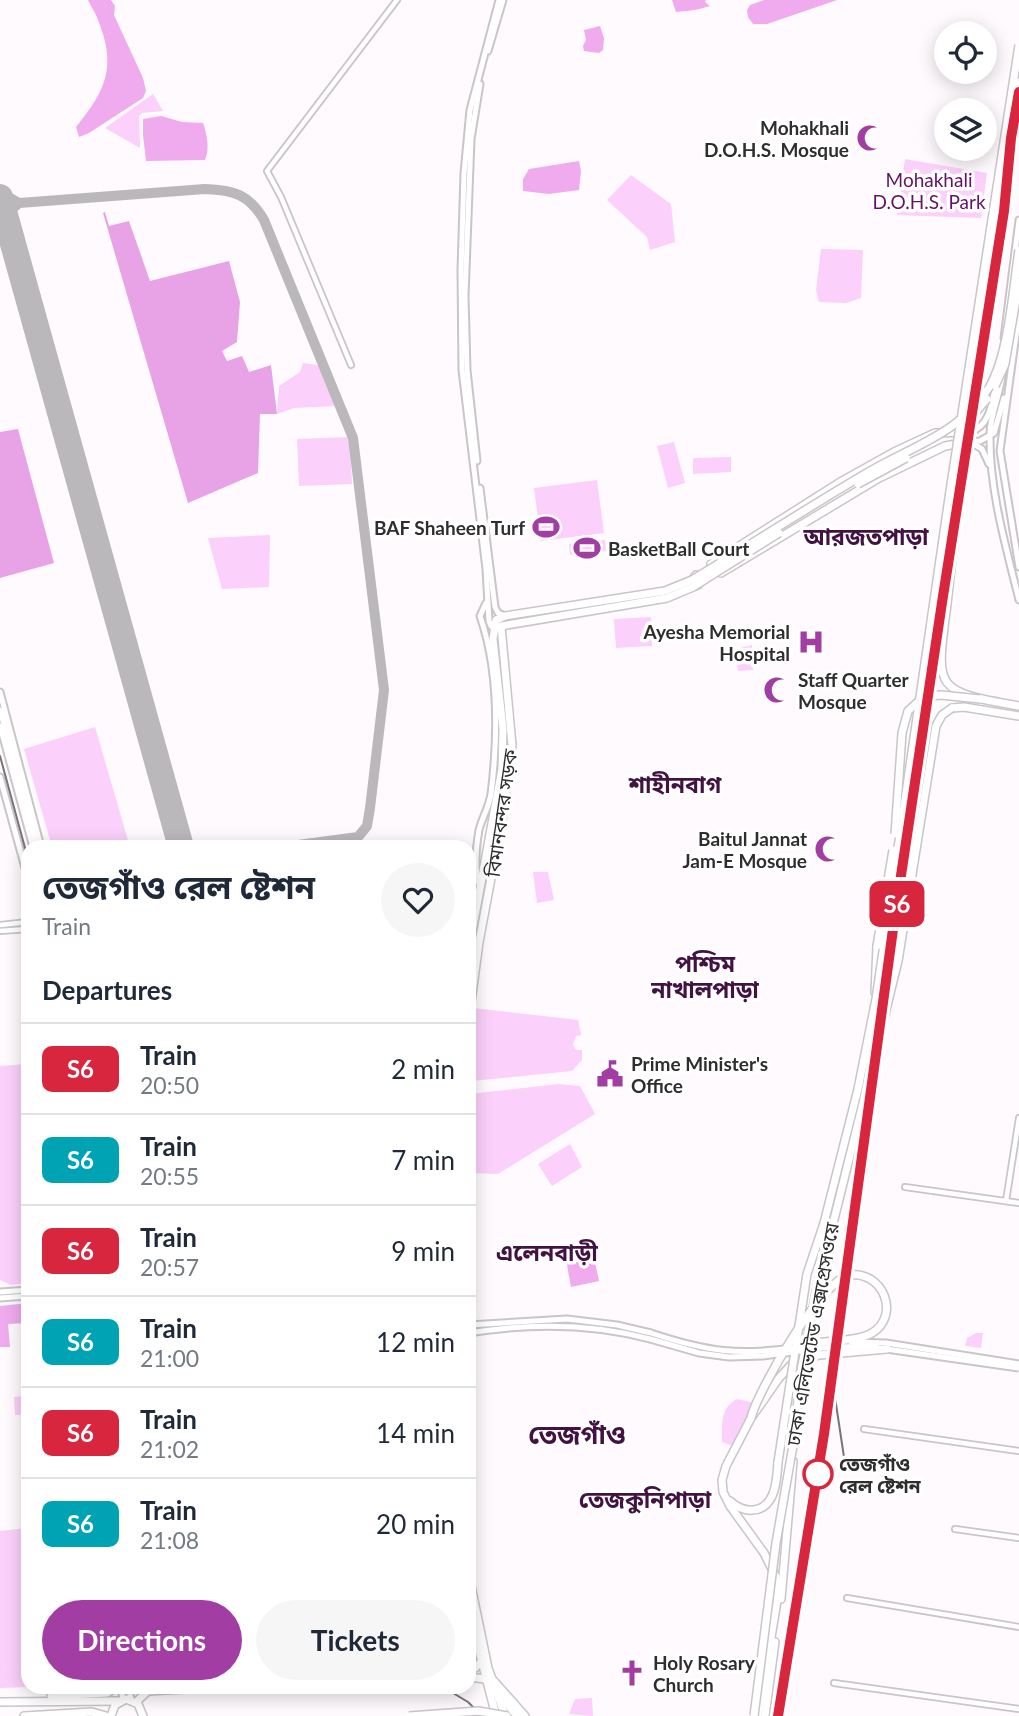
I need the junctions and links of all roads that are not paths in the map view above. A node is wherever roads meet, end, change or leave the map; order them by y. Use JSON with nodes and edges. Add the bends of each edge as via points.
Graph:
{"nodes":[{"id":1,"x":397,"y":0,"type":"edge"},
{"id":2,"x":501,"y":0,"type":"edge"},
{"id":3,"x":1019,"y":45,"type":"edge"},
{"id":4,"x":1019,"y":82,"type":"edge"},
{"id":5,"x":1019,"y":220,"type":"edge"},
{"id":6,"x":1018,"y":247,"type":"edge"},
{"id":7,"x":1016,"y":257,"type":"edge"},
{"id":8,"x":1019,"y":282,"type":"edge"},
{"id":9,"x":1019,"y":313,"type":"edge"},
{"id":10,"x":1004,"y":326,"type":"junction"},
{"id":11,"x":1012,"y":361,"type":"junction"},
{"id":12,"x":351,"y":365,"type":"dead end"},
{"id":13,"x":970,"y":432,"type":"joint"},
{"id":14,"x":990,"y":437,"type":"junction"},
{"id":15,"x":968,"y":442,"type":"junction"},
{"id":16,"x":993,"y":477,"type":"junction"},
{"id":17,"x":958,"y":482,"type":"junction"},
{"id":18,"x":1019,"y":567,"type":"edge"},
{"id":19,"x":693,"y":583,"type":"junction"},
{"id":20,"x":487,"y":593,"type":"junction"},
{"id":21,"x":1019,"y":600,"type":"edge"},
{"id":22,"x":498,"y":622,"type":"junction"},
{"id":23,"x":488,"y":638,"type":"junction"},
{"id":24,"x":0,"y":692,"type":"edge"},
{"id":25,"x":980,"y":699,"type":"junction"},
{"id":26,"x":1019,"y":706,"type":"edge"},
{"id":27,"x":0,"y":710,"type":"edge"},
{"id":28,"x":1019,"y":716,"type":"edge"},
{"id":29,"x":0,"y":726,"type":"edge"},
{"id":30,"x":3,"y":751,"type":"edge"},
{"id":31,"x":0,"y":777,"type":"edge"},
{"id":32,"x":35,"y":840,"type":"edge"},
{"id":33,"x":35,"y":840,"type":"edge"},
{"id":34,"x":35,"y":840,"type":"edge"},
{"id":35,"x":21,"y":854,"type":"edge"},
{"id":36,"x":479,"y":884,"type":"junction"},
{"id":37,"x":476,"y":900,"type":"joint"},
{"id":38,"x":488,"y":901,"type":"junction"},
{"id":39,"x":21,"y":924,"type":"edge"},
{"id":40,"x":0,"y":925,"type":"edge"},
{"id":41,"x":12,"y":927,"type":"junction"},
{"id":42,"x":21,"y":928,"type":"edge"},
{"id":43,"x":0,"y":932,"type":"edge"},
{"id":44,"x":476,"y":967,"type":"edge"},
{"id":45,"x":876,"y":999,"type":"junction"},
{"id":46,"x":874,"y":1048,"type":"junction"},
{"id":47,"x":1019,"y":1118,"type":"edge"},
{"id":48,"x":905,"y":1187,"type":"dead end"},
{"id":49,"x":1006,"y":1201,"type":"junction"},
{"id":50,"x":1019,"y":1203,"type":"edge"},
{"id":51,"x":21,"y":1290,"type":"edge"},
{"id":52,"x":0,"y":1292,"type":"edge"},
{"id":53,"x":21,"y":1296,"type":"edge"},
{"id":54,"x":0,"y":1298,"type":"edge"},
{"id":55,"x":476,"y":1329,"type":"edge"},
{"id":56,"x":651,"y":1336,"type":"junction"},
{"id":57,"x":782,"y":1349,"type":"junction"},
{"id":58,"x":887,"y":1349,"type":"junction"},
{"id":59,"x":1019,"y":1366,"type":"edge"},
{"id":60,"x":751,"y":1418,"type":"junction"},
{"id":61,"x":864,"y":1429,"type":"dead end"},
{"id":62,"x":794,"y":1440,"type":"junction"},
{"id":63,"x":1019,"y":1451,"type":"edge"},
{"id":64,"x":727,"y":1498,"type":"junction"},
{"id":65,"x":955,"y":1529,"type":"dead end"},
{"id":66,"x":1019,"y":1538,"type":"edge"},
{"id":67,"x":847,"y":1598,"type":"dead end"},
{"id":68,"x":476,"y":1625,"type":"edge"},
{"id":69,"x":1019,"y":1627,"type":"edge"},
{"id":70,"x":477,"y":1632,"type":"junction"},
{"id":71,"x":481,"y":1662,"type":"junction"},
{"id":72,"x":476,"y":1667,"type":"edge"},
{"id":73,"x":476,"y":1678,"type":"edge"},
{"id":74,"x":489,"y":1679,"type":"junction"},
{"id":75,"x":834,"y":1683,"type":"dead end"},
{"id":76,"x":88,"y":1694,"type":"edge"},
{"id":77,"x":123,"y":1694,"type":"edge"},
{"id":78,"x":128,"y":1694,"type":"edge"},
{"id":79,"x":138,"y":1694,"type":"edge"},
{"id":80,"x":146,"y":1694,"type":"edge"},
{"id":81,"x":499,"y":1694,"type":"junction"},
{"id":82,"x":41,"y":1700,"type":"junction"},
{"id":83,"x":127,"y":1700,"type":"junction"},
{"id":84,"x":0,"y":1702,"type":"edge"},
{"id":85,"x":1019,"y":1709,"type":"edge"},
{"id":86,"x":24,"y":1716,"type":"edge"},
{"id":87,"x":109,"y":1716,"type":"edge"},
{"id":88,"x":145,"y":1716,"type":"edge"},
{"id":89,"x":409,"y":1716,"type":"edge"},
{"id":90,"x":496,"y":1716,"type":"edge"},
{"id":91,"x":506,"y":1716,"type":"edge"},
{"id":92,"x":517,"y":1716,"type":"edge"},
{"id":93,"x":525,"y":1716,"type":"edge"},
{"id":94,"x":756,"y":1716,"type":"edge"},
{"id":95,"x":765,"y":1716,"type":"edge"}],
"edges":[{"from":1,"to":12,"type":"street","via":[[267,171]]},
{"from":2,"to":20,"type":"main road","via":[[470,110],[460,270],[462,370]]},
{"from":2,"to":22,"type":"main road","via":[[474,115],[465,296],[470,401]]},
{"from":3,"to":45,"type":"highway","name":"ঢাকা এলিভেটেড এক্সপ্রেসওয়ে","bridge":true},
{"from":4,"to":17,"type":"highway","name":"ঢাকা এলিভেটেড এক্সপ্রেসওয়ে","bridge":true},
{"from":5,"to":6,"type":"main road"},
{"from":6,"to":7,"type":"main road"},
{"from":6,"to":19,"type":"highway","bridge":true,"via":[[995,376],[967,415]]},
{"from":7,"to":10,"type":"main road"},
{"from":8,"to":19,"type":"highway","bridge":true,"via":[[1000,376],[966,423]]},
{"from":9,"to":11,"type":"main road"},
{"from":10,"to":13,"type":"main road","via":[[987,418]]},
{"from":10,"to":14,"type":"main road","via":[[1001,381]]},
{"from":11,"to":14,"type":"main road"},
{"from":11,"to":18,"type":"main road","via":[[1000,439]]},
{"from":13,"to":19,"type":"highway","via":[[934,433],[881,459],[722,557]]},
{"from":14,"to":15,"type":"main road"},
{"from":14,"to":16,"type":"main road"},
{"from":15,"to":16,"type":"main road","via":[[985,452]]},
{"from":15,"to":19,"type":"highway","via":[[945,446],[879,478],[703,584]]},
{"from":16,"to":21,"type":"main road"},
{"from":17,"to":25,"type":"highway","bridge":true,"via":[[940,664],[951,688]]},
{"from":17,"to":46,"type":"highway","name":"ঢাকা এলিভেটেড এক্সপ্রেসওয়ে","bridge":true},
{"from":19,"to":22,"type":"highway"},
{"from":20,"to":22,"type":"main road"},
{"from":20,"to":23,"type":"main road","via":[[480,617]]},
{"from":22,"to":23,"type":"main road"},
{"from":22,"to":36,"type":"highway","via":[[503,746]]},
{"from":22,"to":38,"type":"highway","name":"বিমানবন্দর সড়ক","via":[[512,745]]},
{"from":23,"to":36,"type":"main road","via":[[495,763],[478,843]]},
{"from":24,"to":32,"type":"main road"},
{"from":25,"to":26,"type":"highway"},
{"from":25,"to":45,"type":"highway","bridge":true,"via":[[924,698],[904,720],[897,821],[877,946]]},
{"from":27,"to":33,"type":"main road"},
{"from":28,"to":46,"type":"highway","bridge":true,"via":[[964,707],[952,708],[939,718],[898,961]]},
{"from":29,"to":30,"type":"main road"},
{"from":30,"to":34,"type":"main road"},
{"from":31,"to":35,"type":"main road"},
{"from":36,"to":37,"type":"highway"},
{"from":37,"to":38,"type":"highway"},
{"from":38,"to":44,"type":"highway","name":"বিমানবন্দর সড়ক"},
{"from":39,"to":41,"type":"street"},
{"from":40,"to":41,"type":"street"},
{"from":41,"to":42,"type":"street"},
{"from":41,"to":43,"type":"street"},
{"from":45,"to":64,"type":"highway","name":"ঢাকা এলিভেটেড এক্সপ্রেসওয়ে","bridge":true,"via":[[858,1089],[807,1274],[773,1495],[753,1511],[742,1510]]},
{"from":46,"to":62,"type":"highway","name":"ঢাকা এলিভেটেড এক্সপ্রেসওয়ে","bridge":true,"via":[[816,1292]]},
{"from":47,"to":49,"type":"street"},
{"from":48,"to":49,"type":"street"},
{"from":49,"to":50,"type":"street"},
{"from":51,"to":52,"type":"main road"},
{"from":53,"to":54,"type":"main road"},
{"from":55,"to":56,"type":"main road","via":[[562,1322]]},
{"from":56,"to":57,"type":"main road","bridge":true,"via":[[719,1352]]},
{"from":56,"to":58,"type":"main road","bridge":true,"via":[[691,1351],[729,1357],[844,1346]]},
{"from":57,"to":59,"type":"main road","bridge":true,"via":[[872,1342]]},
{"from":57,"to":60,"type":"highway","bridge":true,"via":[[789,1347],[796,1345],[870,1334],[886,1313],[881,1289],[858,1275],[833,1284],[821,1298],[790,1343],[785,1351],[780,1359]]},
{"from":58,"to":59,"type":"main road","bridge":true},
{"from":58,"to":60,"type":"highway","bridge":true,"via":[[803,1359],[784,1371]]},
{"from":60,"to":64,"type":"highway","via":[[723,1474]]},
{"from":61,"to":63,"type":"street"},
{"from":62,"to":94,"type":"highway","name":"ঢাকা এলিভেটেড এক্সপ্রেসওয়ে","bridge":true,"via":[[776,1542]]},
{"from":62,"to":95,"type":"highway","bridge":true,"via":[[783,1582]]},
{"from":64,"to":94,"type":"highway","bridge":true,"via":[[777,1579]]},
{"from":65,"to":66,"type":"street"},
{"from":67,"to":69,"type":"street"},
{"from":68,"to":70,"type":"highway"},
{"from":70,"to":71,"type":"highway"},
{"from":70,"to":74,"type":"highway"},
{"from":71,"to":72,"type":"highway"},
{"from":71,"to":74,"type":"highway"},
{"from":73,"to":74,"type":"highway"},
{"from":74,"to":81,"type":"highway"},
{"from":74,"to":90,"type":"highway"},
{"from":74,"to":93,"type":"highway"},
{"from":75,"to":85,"type":"street"},
{"from":76,"to":82,"type":"highway"},
{"from":77,"to":83,"type":"main road"},
{"from":78,"to":83,"type":"main road"},
{"from":79,"to":83,"type":"highway"},
{"from":80,"to":88,"type":"highway"},
{"from":81,"to":91,"type":"highway"},
{"from":81,"to":92,"type":"highway"},
{"from":82,"to":83,"type":"highway"},
{"from":82,"to":84,"type":"highway"},
{"from":83,"to":87,"type":"highway"},
{"from":83,"to":88,"type":"highway"},
{"from":86,"to":87,"type":"highway","via":[[92,1712]]},
{"from":89,"to":91,"type":"highway","bridge":true,"via":[[478,1710]]}]}
